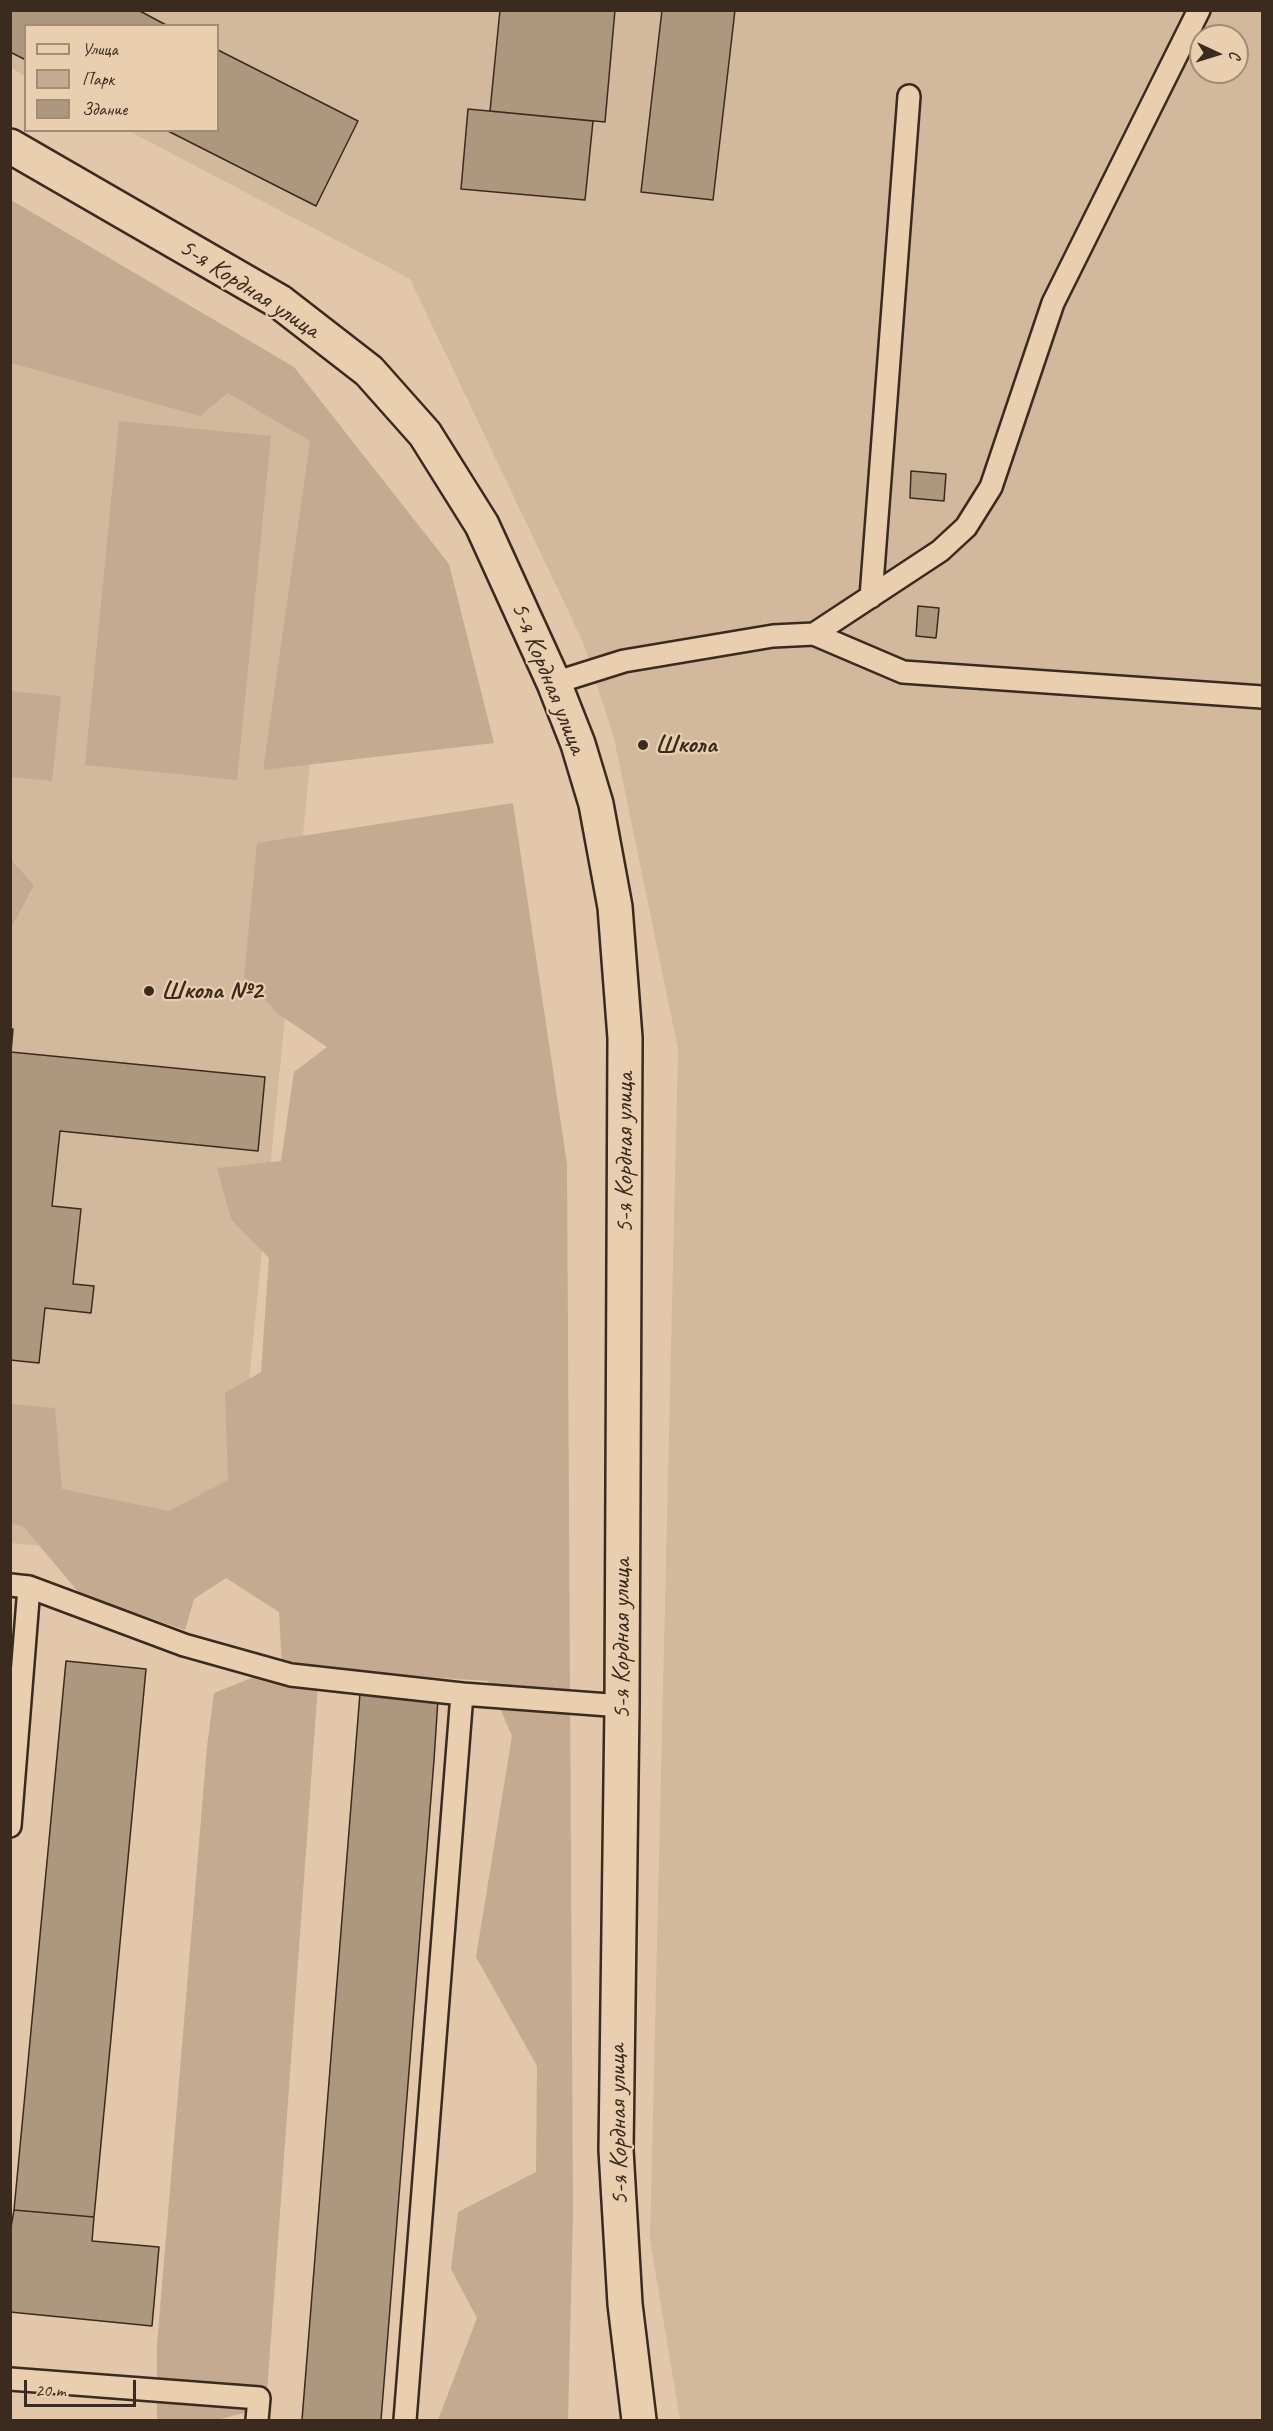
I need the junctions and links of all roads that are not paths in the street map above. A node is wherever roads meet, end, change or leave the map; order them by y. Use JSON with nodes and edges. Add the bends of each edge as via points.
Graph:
{"nodes":[{"id":1,"x":1199,"y":10,"type":"edge"},
{"id":2,"x":909,"y":96,"type":"dead end"},
{"id":3,"x":10,"y":146,"type":"edge"},
{"id":4,"x":871,"y":597,"type":"junction"},
{"id":5,"x":814,"y":634,"type":"junction"},
{"id":6,"x":554,"y":683,"type":"junction"},
{"id":7,"x":1263,"y":697,"type":"edge"},
{"id":8,"x":20,"y":1586,"type":"edge"},
{"id":9,"x":462,"y":1694,"type":"junction"},
{"id":10,"x":622,"y":1706,"type":"junction"},
{"id":11,"x":13,"y":1770,"type":"edge"},
{"id":12,"x":10,"y":1826,"type":"edge"},
{"id":13,"x":10,"y":2379,"type":"edge"},
{"id":14,"x":406,"y":2420,"type":"edge"},
{"id":15,"x":257,"y":2421,"type":"edge"},
{"id":16,"x":639,"y":2421,"type":"edge"}],
"edges":[{"from":1,"to":4,"type":"lane","via":[[1053,303],[991,487],[966,527],[940,551]]},
{"from":2,"to":4,"type":"lane"},
{"from":3,"to":6,"type":"main road","name":"5-я Кордная улица","via":[[280,302],[369,371],[425,434],[482,525]]},
{"from":4,"to":5,"type":"lane"},
{"from":5,"to":6,"type":"lane","via":[[773,636],[624,661]]},
{"from":5,"to":7,"type":"lane","via":[[903,672]]},
{"from":6,"to":10,"type":"main road","name":"5-я Кордная улица","via":[[596,804],[615,907],[626,1038]]},
{"from":8,"to":9,"type":"lane","via":[[184,1645],[291,1675]]},
{"from":8,"to":11,"type":"lane"},
{"from":9,"to":10,"type":"lane"},
{"from":9,"to":14,"type":"lane"},
{"from":10,"to":16,"type":"main road","name":"5-я Кордная улица","via":[[616,2150],[625,2304]]},
{"from":11,"to":12,"type":"lane"},
{"from":13,"to":15,"type":"lane","via":[[258,2398]]}]}
